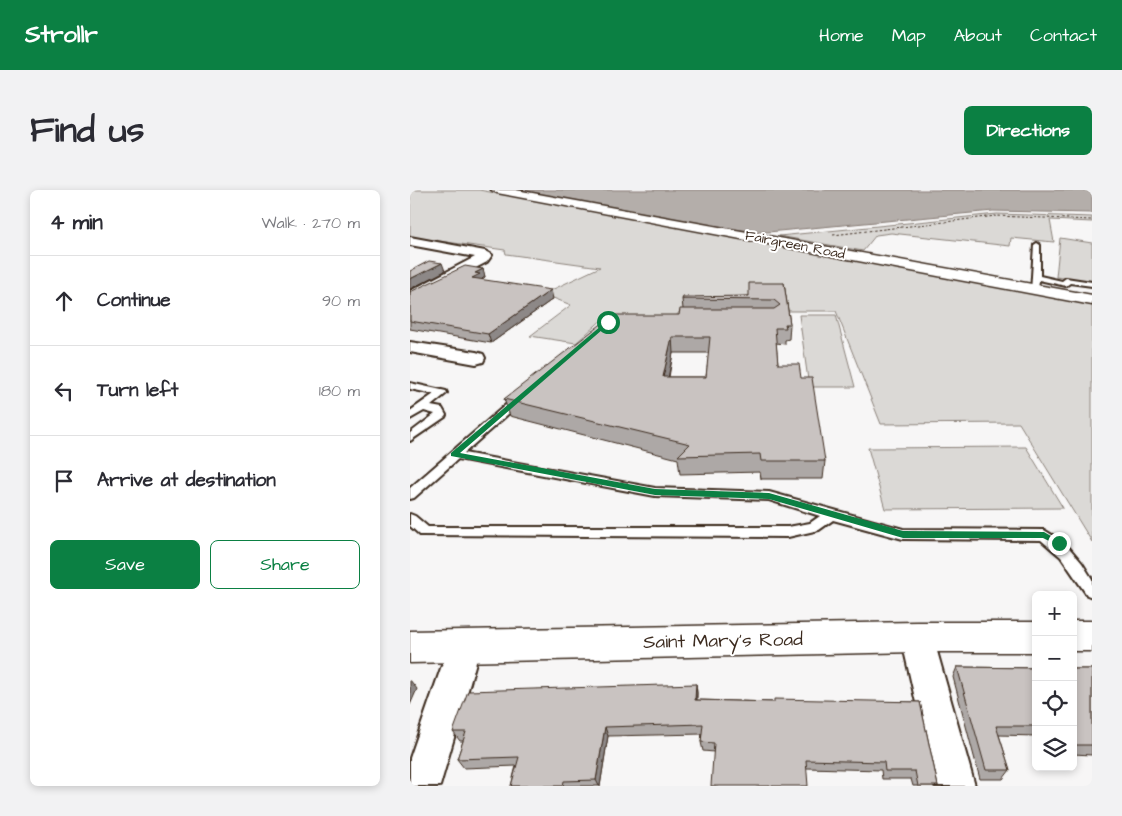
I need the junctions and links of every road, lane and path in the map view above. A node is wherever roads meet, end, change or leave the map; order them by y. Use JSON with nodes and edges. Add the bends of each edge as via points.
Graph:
{"nodes":[{"id":1,"x":497,"y":190,"type":"edge"},
{"id":2,"x":1092,"y":220,"type":"edge"},
{"id":3,"x":830,"y":235,"type":"dead end"},
{"id":4,"x":410,"y":242,"type":"edge"},
{"id":5,"x":1037,"y":245,"type":"dead end"},
{"id":6,"x":1035,"y":283,"type":"junction"},
{"id":7,"x":1092,"y":284,"type":"edge"},
{"id":8,"x":410,"y":297,"type":"edge"},
{"id":9,"x":1092,"y":300,"type":"edge"},
{"id":10,"x":410,"y":347,"type":"edge"},
{"id":11,"x":476,"y":358,"type":"dead end"},
{"id":12,"x":410,"y":386,"type":"edge"},
{"id":13,"x":528,"y":391,"type":"edge"},
{"id":14,"x":422,"y":407,"type":"junction"},
{"id":15,"x":410,"y":416,"type":"edge"},
{"id":16,"x":410,"y":438,"type":"edge"},
{"id":17,"x":454,"y":454,"type":"junction"},
{"id":18,"x":410,"y":495,"type":"edge"},
{"id":19,"x":831,"y":515,"type":"junction"},
{"id":20,"x":410,"y":519,"type":"edge"},
{"id":21,"x":1092,"y":592,"type":"edge"},
{"id":22,"x":1032,"y":636,"type":"edge"},
{"id":23,"x":1077,"y":636,"type":"edge"},
{"id":24,"x":1092,"y":636,"type":"edge"},
{"id":25,"x":917,"y":637,"type":"junction"},
{"id":26,"x":465,"y":645,"type":"junction"},
{"id":27,"x":410,"y":647,"type":"edge"},
{"id":28,"x":420,"y":786,"type":"edge"},
{"id":29,"x":955,"y":786,"type":"edge"}],
"edges":[{"from":1,"to":6,"type":"main road","name":"Fairgreen Road"},
{"from":2,"to":3,"type":"path","via":[[996,216]]},
{"from":4,"to":8,"type":"street","via":[[485,255]]},
{"from":5,"to":6,"type":"lane"},
{"from":6,"to":7,"type":"lane","via":[[1066,284],[1066,280]]},
{"from":6,"to":9,"type":"main road","name":"Fairgreen Road"},
{"from":10,"to":11,"type":"street"},
{"from":12,"to":14,"type":"lane","via":[[442,393]]},
{"from":13,"to":17,"type":"lane"},
{"from":14,"to":15,"type":"lane"},
{"from":14,"to":16,"type":"lane","via":[[438,410],[441,415]]},
{"from":17,"to":18,"type":"lane"},
{"from":17,"to":19,"type":"lane","via":[[655,492],[769,496]]},
{"from":19,"to":20,"type":"lane","via":[[814,527],[788,532],[425,532]]},
{"from":19,"to":21,"type":"lane","via":[[903,534],[1044,535],[1068,552]]},
{"from":22,"to":25,"type":"main road","name":"Saint Mary's Road"},
{"from":23,"to":24,"type":"main road"},
{"from":25,"to":26,"type":"main road","name":"Saint Mary's Road"},
{"from":25,"to":29,"type":"street"},
{"from":26,"to":27,"type":"main road","name":"Saint Mary's Road"},
{"from":26,"to":28,"type":"street"}]}
